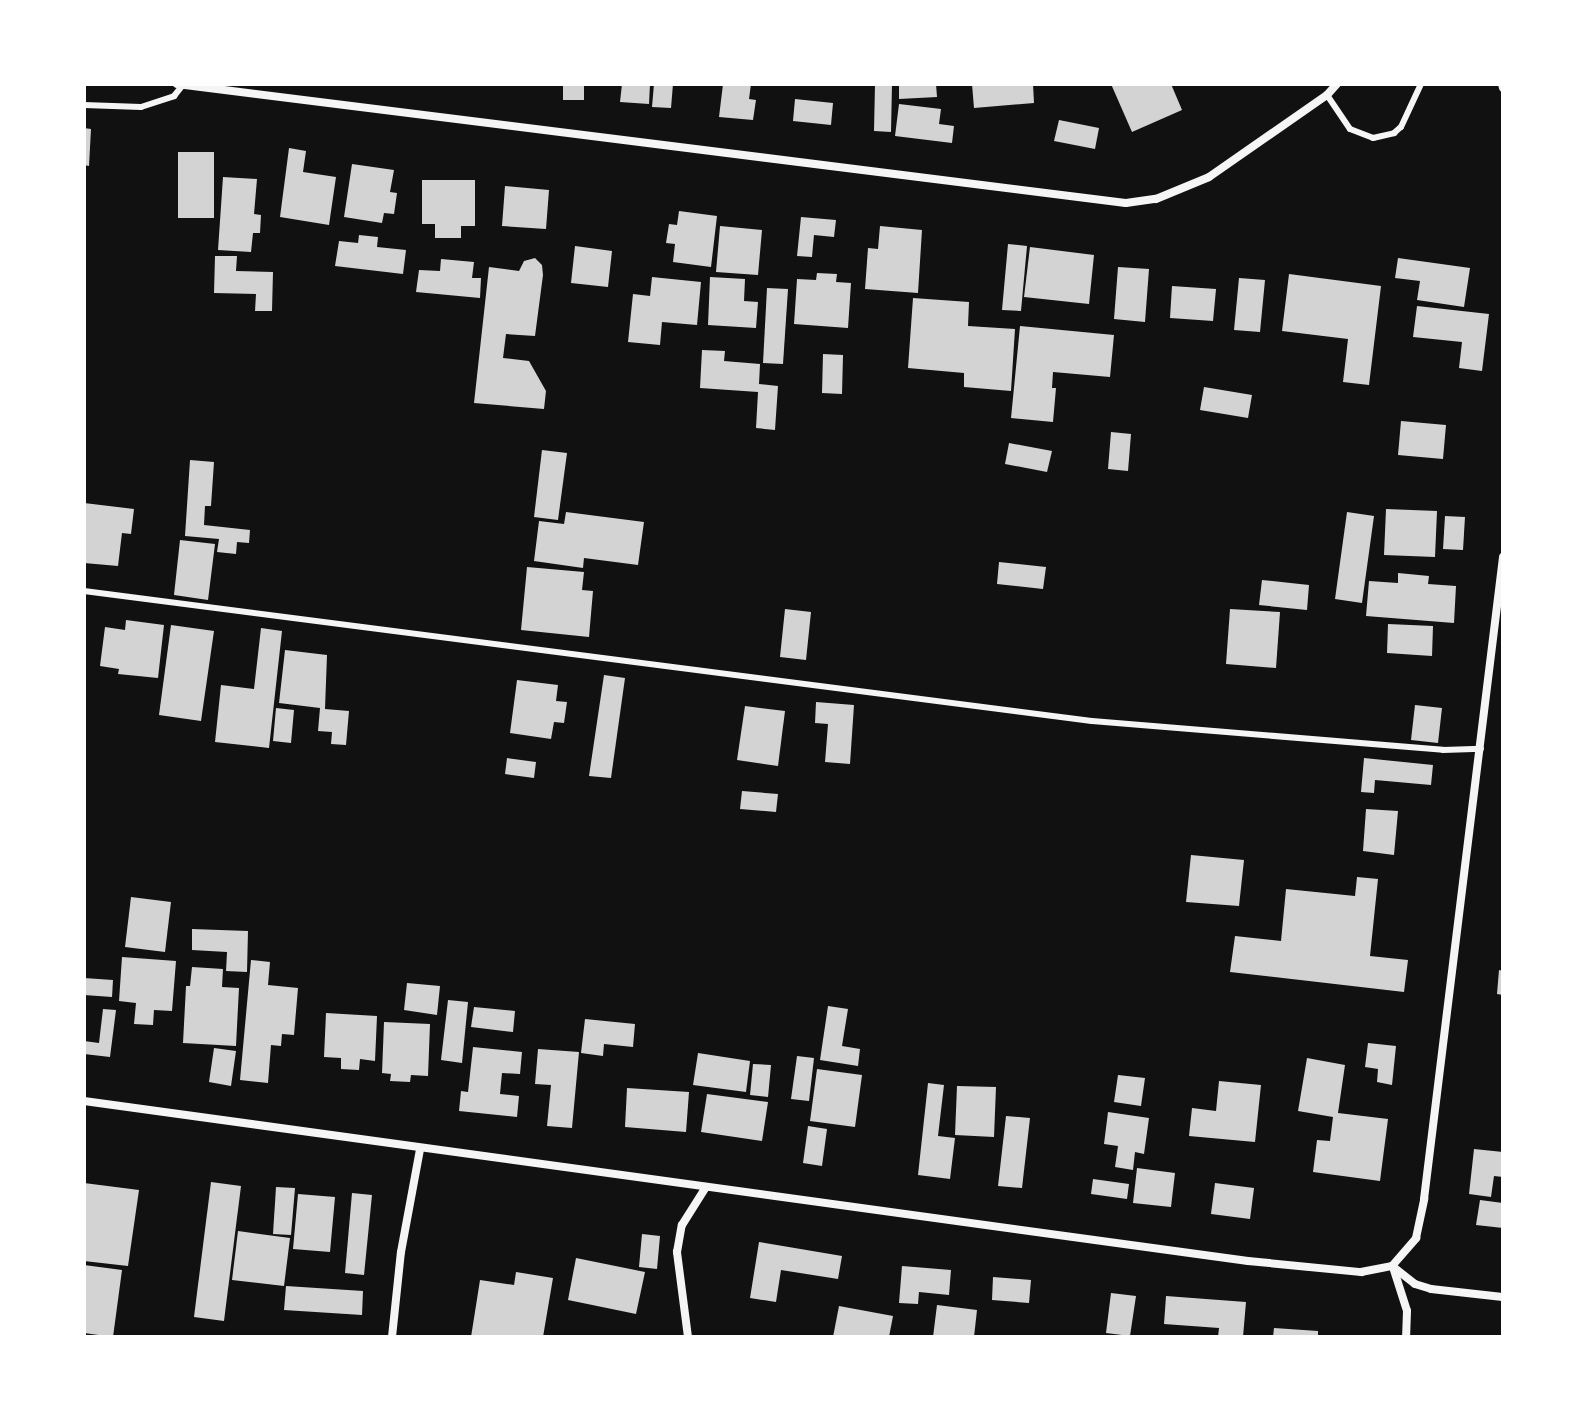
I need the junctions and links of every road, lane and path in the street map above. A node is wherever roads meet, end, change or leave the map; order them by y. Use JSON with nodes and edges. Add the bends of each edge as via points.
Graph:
{"nodes":[{"id":1,"x":1337,"y":84,"type":"edge"},
{"id":2,"x":1421,"y":84,"type":"edge"},
{"id":3,"x":179,"y":85,"type":"edge"},
{"id":4,"x":1327,"y":95,"type":"junction"},
{"id":5,"x":84,"y":105,"type":"edge"},
{"id":6,"x":1503,"y":557,"type":"edge"},
{"id":7,"x":84,"y":591,"type":"edge"},
{"id":8,"x":1481,"y":749,"type":"junction"},
{"id":9,"x":84,"y":1101,"type":"edge"},
{"id":10,"x":420,"y":1149,"type":"junction"},
{"id":11,"x":706,"y":1187,"type":"junction"},
{"id":12,"x":1392,"y":1266,"type":"junction"},
{"id":13,"x":1503,"y":1297,"type":"edge"},
{"id":14,"x":392,"y":1337,"type":"edge"},
{"id":15,"x":688,"y":1337,"type":"edge"},
{"id":16,"x":1406,"y":1337,"type":"edge"}],
"edges":[{"from":1,"to":4,"type":"street"},
{"from":2,"to":4,"type":"lane","via":[[1401,127],[1373,138],[1350,129]]},
{"from":3,"to":4,"type":"street","via":[[1126,203],[1194,185]]},
{"from":3,"to":5,"type":"lane","via":[[174,96],[141,107]]},
{"from":6,"to":8,"type":"street"},
{"from":7,"to":8,"type":"lane","via":[[1092,721]]},
{"from":8,"to":12,"type":"street","via":[[1424,1199],[1416,1238]]},
{"from":9,"to":10,"type":"street"},
{"from":10,"to":11,"type":"street"},
{"from":10,"to":14,"type":"street"},
{"from":11,"to":12,"type":"street","via":[[1248,1261],[1361,1272]]},
{"from":11,"to":15,"type":"street","via":[[682,1225],[677,1252]]},
{"from":12,"to":13,"type":"street","via":[[1431,1289]]},
{"from":12,"to":16,"type":"street","via":[[1407,1311]]}]}
